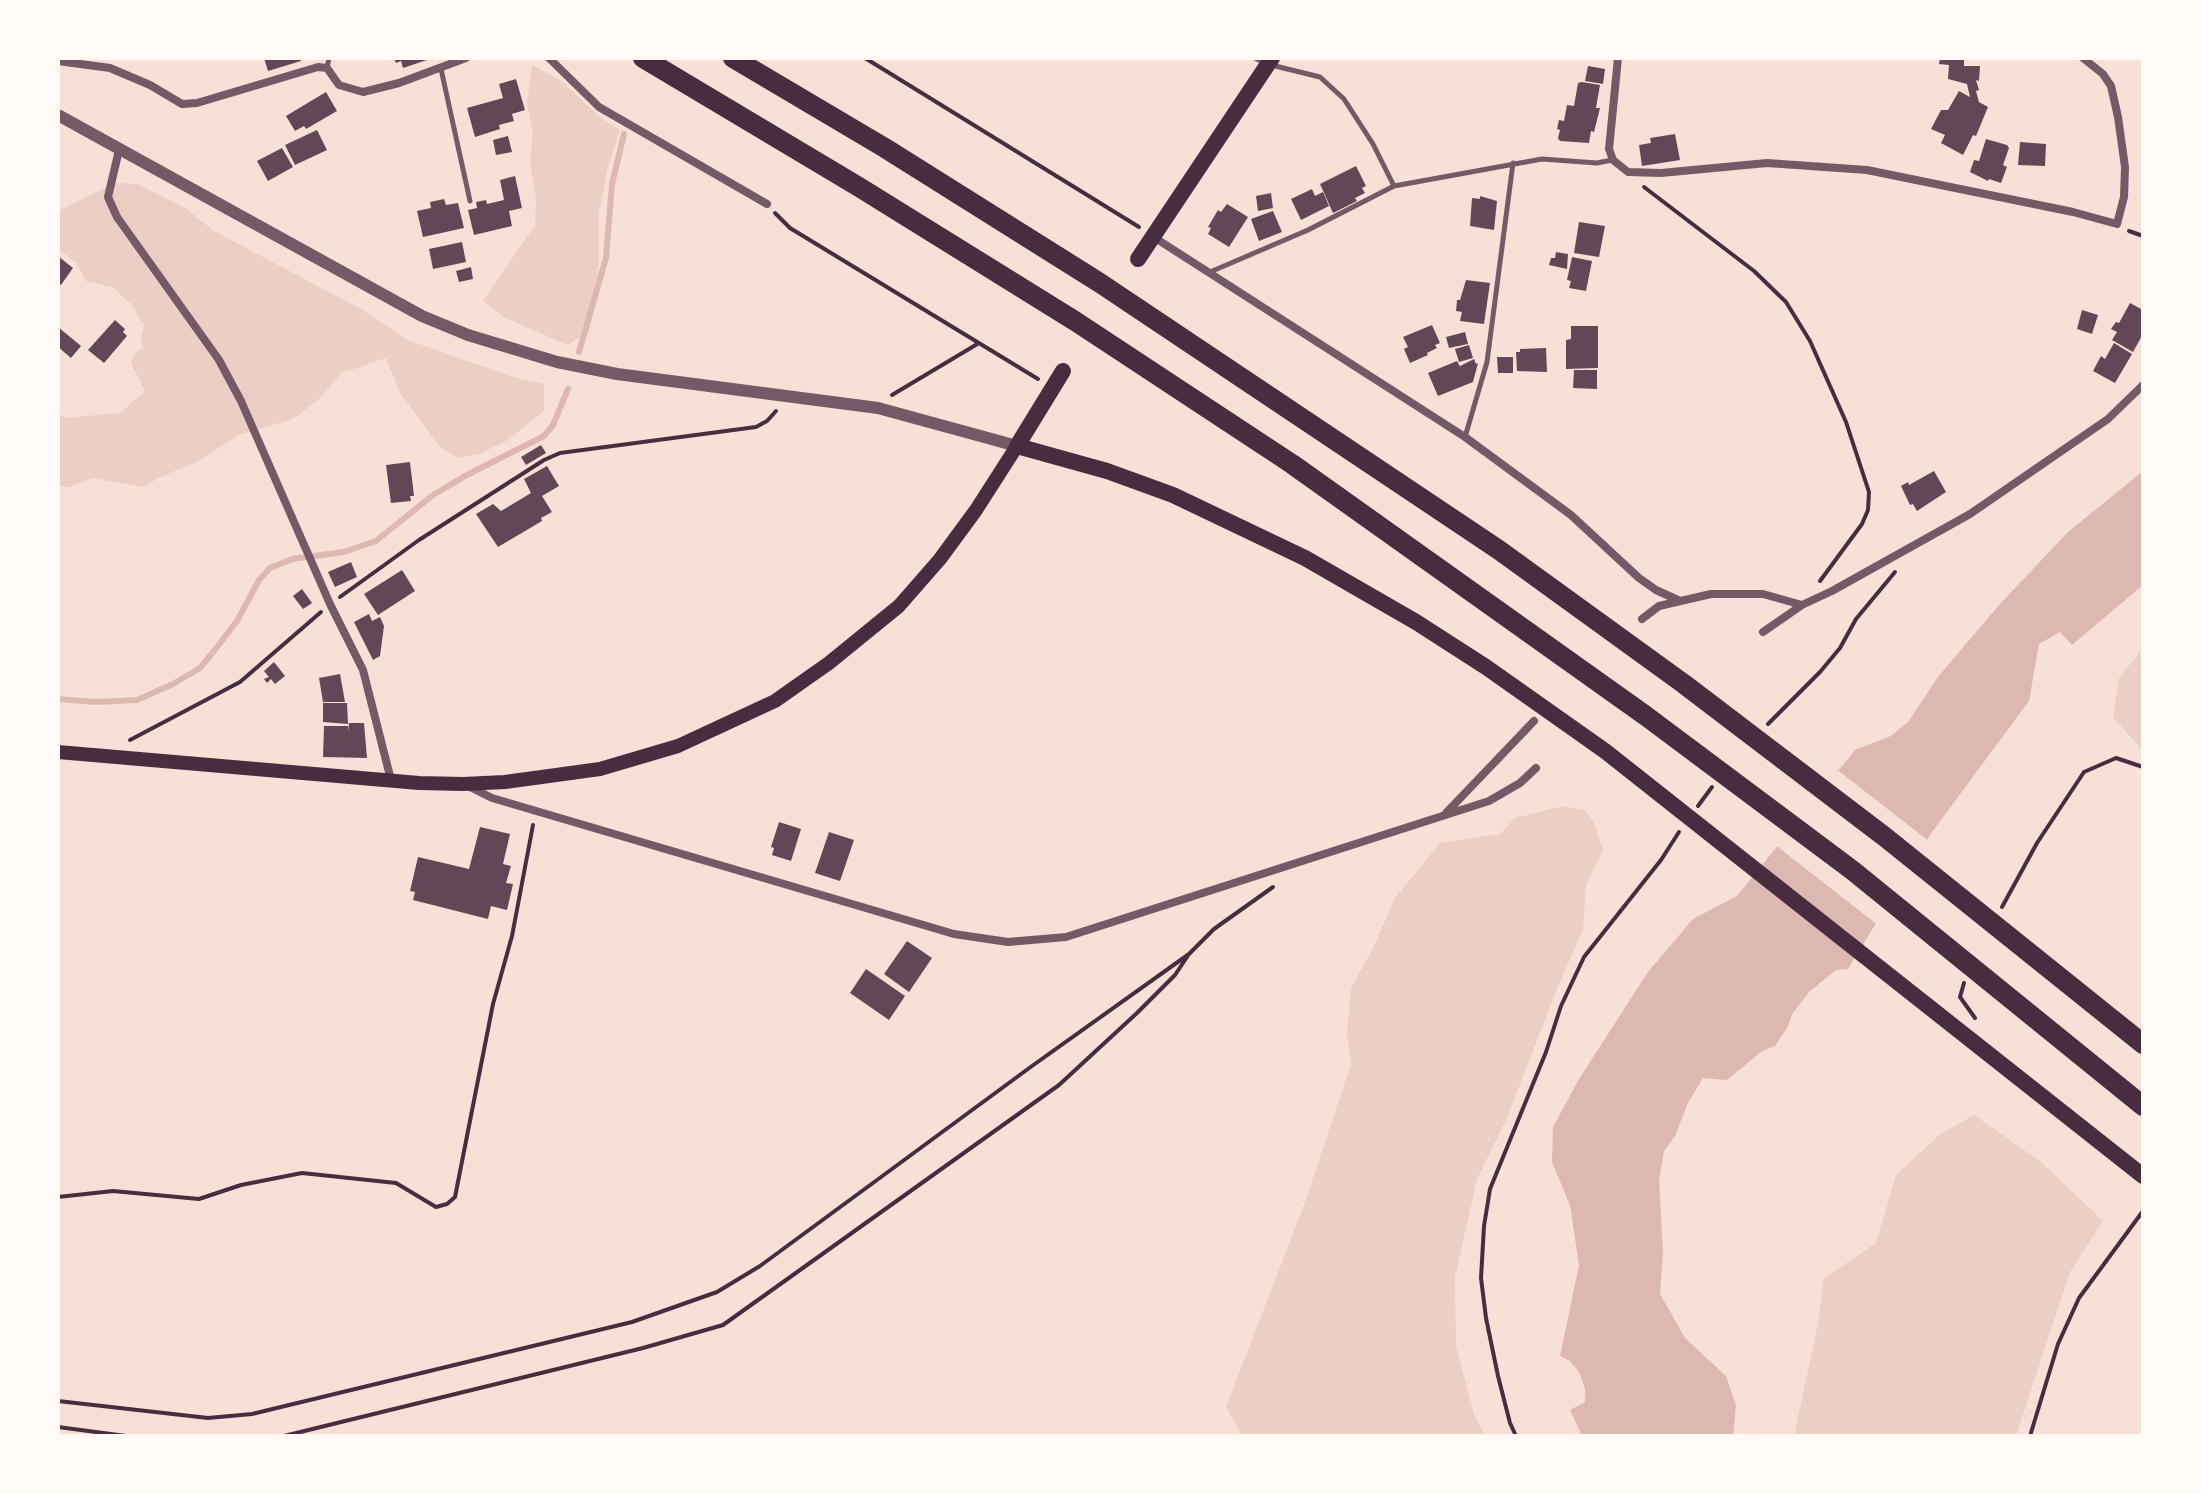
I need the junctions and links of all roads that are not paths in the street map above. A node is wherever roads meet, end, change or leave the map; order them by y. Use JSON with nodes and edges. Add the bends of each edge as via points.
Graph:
{"nodes":[{"id":1,"x":112,"y":58,"type":"edge"},
{"id":2,"x":466,"y":58,"type":"edge"},
{"id":3,"x":549,"y":58,"type":"edge"},
{"id":4,"x":643,"y":58,"type":"edge"},
{"id":5,"x":733,"y":58,"type":"edge"},
{"id":6,"x":1618,"y":58,"type":"edge"},
{"id":7,"x":2083,"y":58,"type":"edge"},
{"id":8,"x":1265,"y":60,"type":"edge"},
{"id":9,"x":58,"y":61,"type":"edge"},
{"id":10,"x":328,"y":63,"type":"edge"},
{"id":11,"x":110,"y":68,"type":"junction"},
{"id":12,"x":441,"y":69,"type":"junction"},
{"id":13,"x":58,"y":115,"type":"edge"},
{"id":14,"x":119,"y":150,"type":"junction"},
{"id":15,"x":1613,"y":160,"type":"junction"},
{"id":16,"x":1513,"y":163,"type":"junction"},
{"id":17,"x":1394,"y":186,"type":"junction"},
{"id":18,"x":470,"y":201,"type":"dead end"},
{"id":19,"x":767,"y":204,"type":"road end"},
{"id":20,"x":1152,"y":236,"type":"junction"},
{"id":21,"x":1138,"y":259,"type":"dead end"},
{"id":22,"x":1210,"y":272,"type":"junction"},
{"id":23,"x":1063,"y":371,"type":"dead end"},
{"id":24,"x":2143,"y":385,"type":"edge"},
{"id":25,"x":1465,"y":437,"type":"junction"},
{"id":26,"x":1017,"y":446,"type":"junction"},
{"id":27,"x":1678,"y":600,"type":"junction"},
{"id":28,"x":1802,"y":605,"type":"junction"},
{"id":29,"x":1642,"y":619,"type":"dead end"},
{"id":30,"x":1763,"y":632,"type":"dead end"},
{"id":31,"x":1534,"y":721,"type":"dead end"},
{"id":32,"x":58,"y":752,"type":"edge"},
{"id":33,"x":1536,"y":768,"type":"dead end"},
{"id":34,"x":391,"y":780,"type":"junction"},
{"id":35,"x":463,"y":784,"type":"junction"},
{"id":36,"x":1445,"y":815,"type":"junction"},
{"id":37,"x":2143,"y":1044,"type":"edge"},
{"id":38,"x":2143,"y":1106,"type":"edge"},
{"id":39,"x":2143,"y":1176,"type":"edge"}],
"edges":[{"from":1,"to":11,"type":"lane"},
{"from":2,"to":12,"type":"street"},
{"from":3,"to":19,"type":"street","via":[[599,107]]},
{"from":4,"to":38,"type":"highway","via":[[1075,321],[1292,464],[1852,870]]},
{"from":5,"to":37,"type":"highway","via":[[1100,283],[1499,550],[1885,837]]},
{"from":6,"to":15,"type":"street","via":[[1609,149]]},
{"from":7,"to":15,"type":"street","via":[[2103,74],[2117,108],[2125,167],[2117,224],[1867,170],[1767,163],[1628,172]]},
{"from":8,"to":17,"type":"lane","via":[[1320,77],[1344,99]]},
{"from":8,"to":20,"type":"main road"},
{"from":9,"to":11,"type":"street"},
{"from":10,"to":11,"type":"street","via":[[182,104]]},
{"from":10,"to":12,"type":"street","via":[[339,85],[363,92]]},
{"from":12,"to":18,"type":"lane"},
{"from":13,"to":14,"type":"street"},
{"from":14,"to":26,"type":"street","via":[[422,316],[468,335],[617,374],[886,410]]},
{"from":14,"to":34,"type":"street","via":[[108,197],[241,401],[363,670]]},
{"from":15,"to":16,"type":"lane"},
{"from":16,"to":17,"type":"lane"},
{"from":16,"to":25,"type":"lane","via":[[1487,362]]},
{"from":17,"to":22,"type":"lane"},
{"from":20,"to":21,"type":"main road"},
{"from":20,"to":22,"type":"street"},
{"from":22,"to":25,"type":"street"},
{"from":23,"to":26,"type":"main road"},
{"from":24,"to":28,"type":"street","via":[[2108,419],[1970,514]]},
{"from":25,"to":27,"type":"street","via":[[1571,515],[1639,578]]},
{"from":26,"to":35,"type":"main road","via":[[940,559],[899,606],[775,701],[678,746],[600,769]]},
{"from":26,"to":39,"type":"main road","via":[[1173,495],[1305,558],[1486,667],[1605,751]]},
{"from":27,"to":28,"type":"street","via":[[1763,594]]},
{"from":27,"to":29,"type":"street"},
{"from":28,"to":30,"type":"street"},
{"from":31,"to":36,"type":"street"},
{"from":32,"to":34,"type":"main road"},
{"from":33,"to":36,"type":"street","via":[[1489,801]]},
{"from":34,"to":35,"type":"main road"},
{"from":35,"to":36,"type":"street","via":[[492,798],[954,934],[1008,942],[1066,937]]}]}
